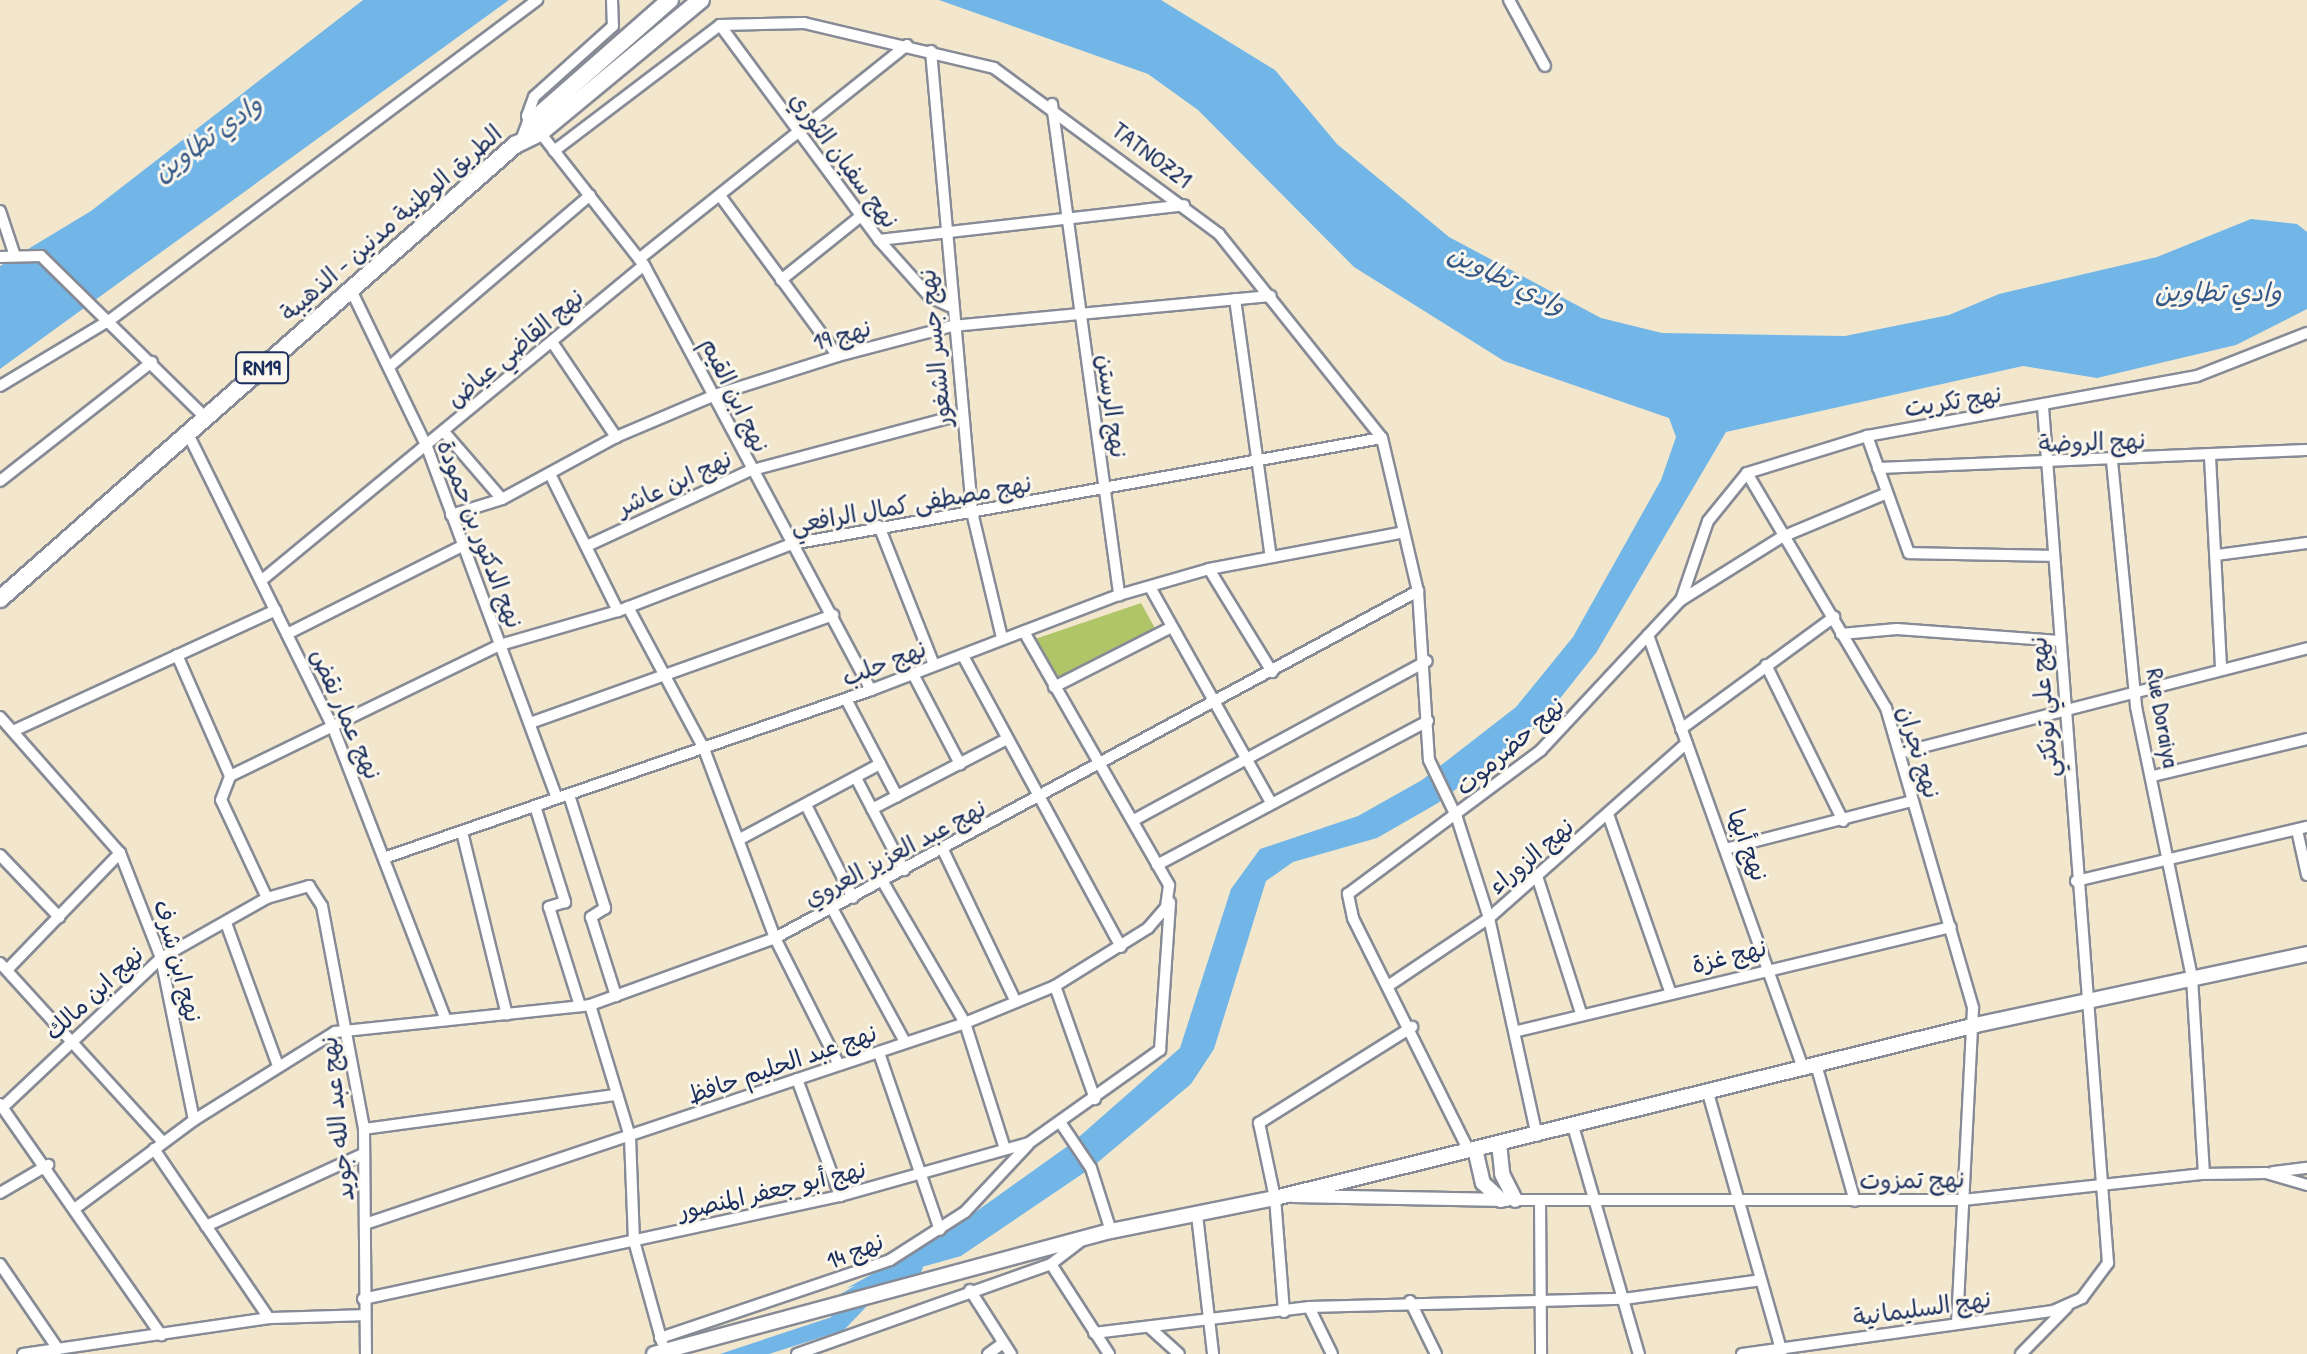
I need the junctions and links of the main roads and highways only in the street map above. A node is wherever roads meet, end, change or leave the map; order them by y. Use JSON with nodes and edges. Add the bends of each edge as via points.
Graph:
{"nodes":[{"id":1,"x":670,"y":0,"type":"edge"},
{"id":2,"x":701,"y":0,"type":"edge"},
{"id":3,"x":532,"y":131,"type":"junction"},
{"id":4,"x":3,"y":590,"type":"edge"},
{"id":5,"x":2307,"y":954,"type":"edge"},
{"id":6,"x":1499,"y":1143,"type":"junction"},
{"id":7,"x":1472,"y":1150,"type":"junction"},
{"id":8,"x":660,"y":1348,"type":"edge"}],
"edges":[{"from":1,"to":3,"type":"main road","name":"الطريق الوطنية مدنين - الذهيبة","number":"RN19"},
{"from":2,"to":3,"type":"main road","name":"الطريق الوطنية مدنين - الذهيبة","number":"RN19"},
{"from":3,"to":4,"type":"main road","name":"الطريق الوطنية مدنين - الذهيبة","number":"RN19"},
{"from":5,"to":6,"type":"main road","via":[[1976,1025]]},
{"from":6,"to":7,"type":"main road"},
{"from":6,"to":7,"type":"main road","via":[[1508,1200],[1483,1183]]},
{"from":7,"to":8,"type":"main road","via":[[1082,1238]]}]}
